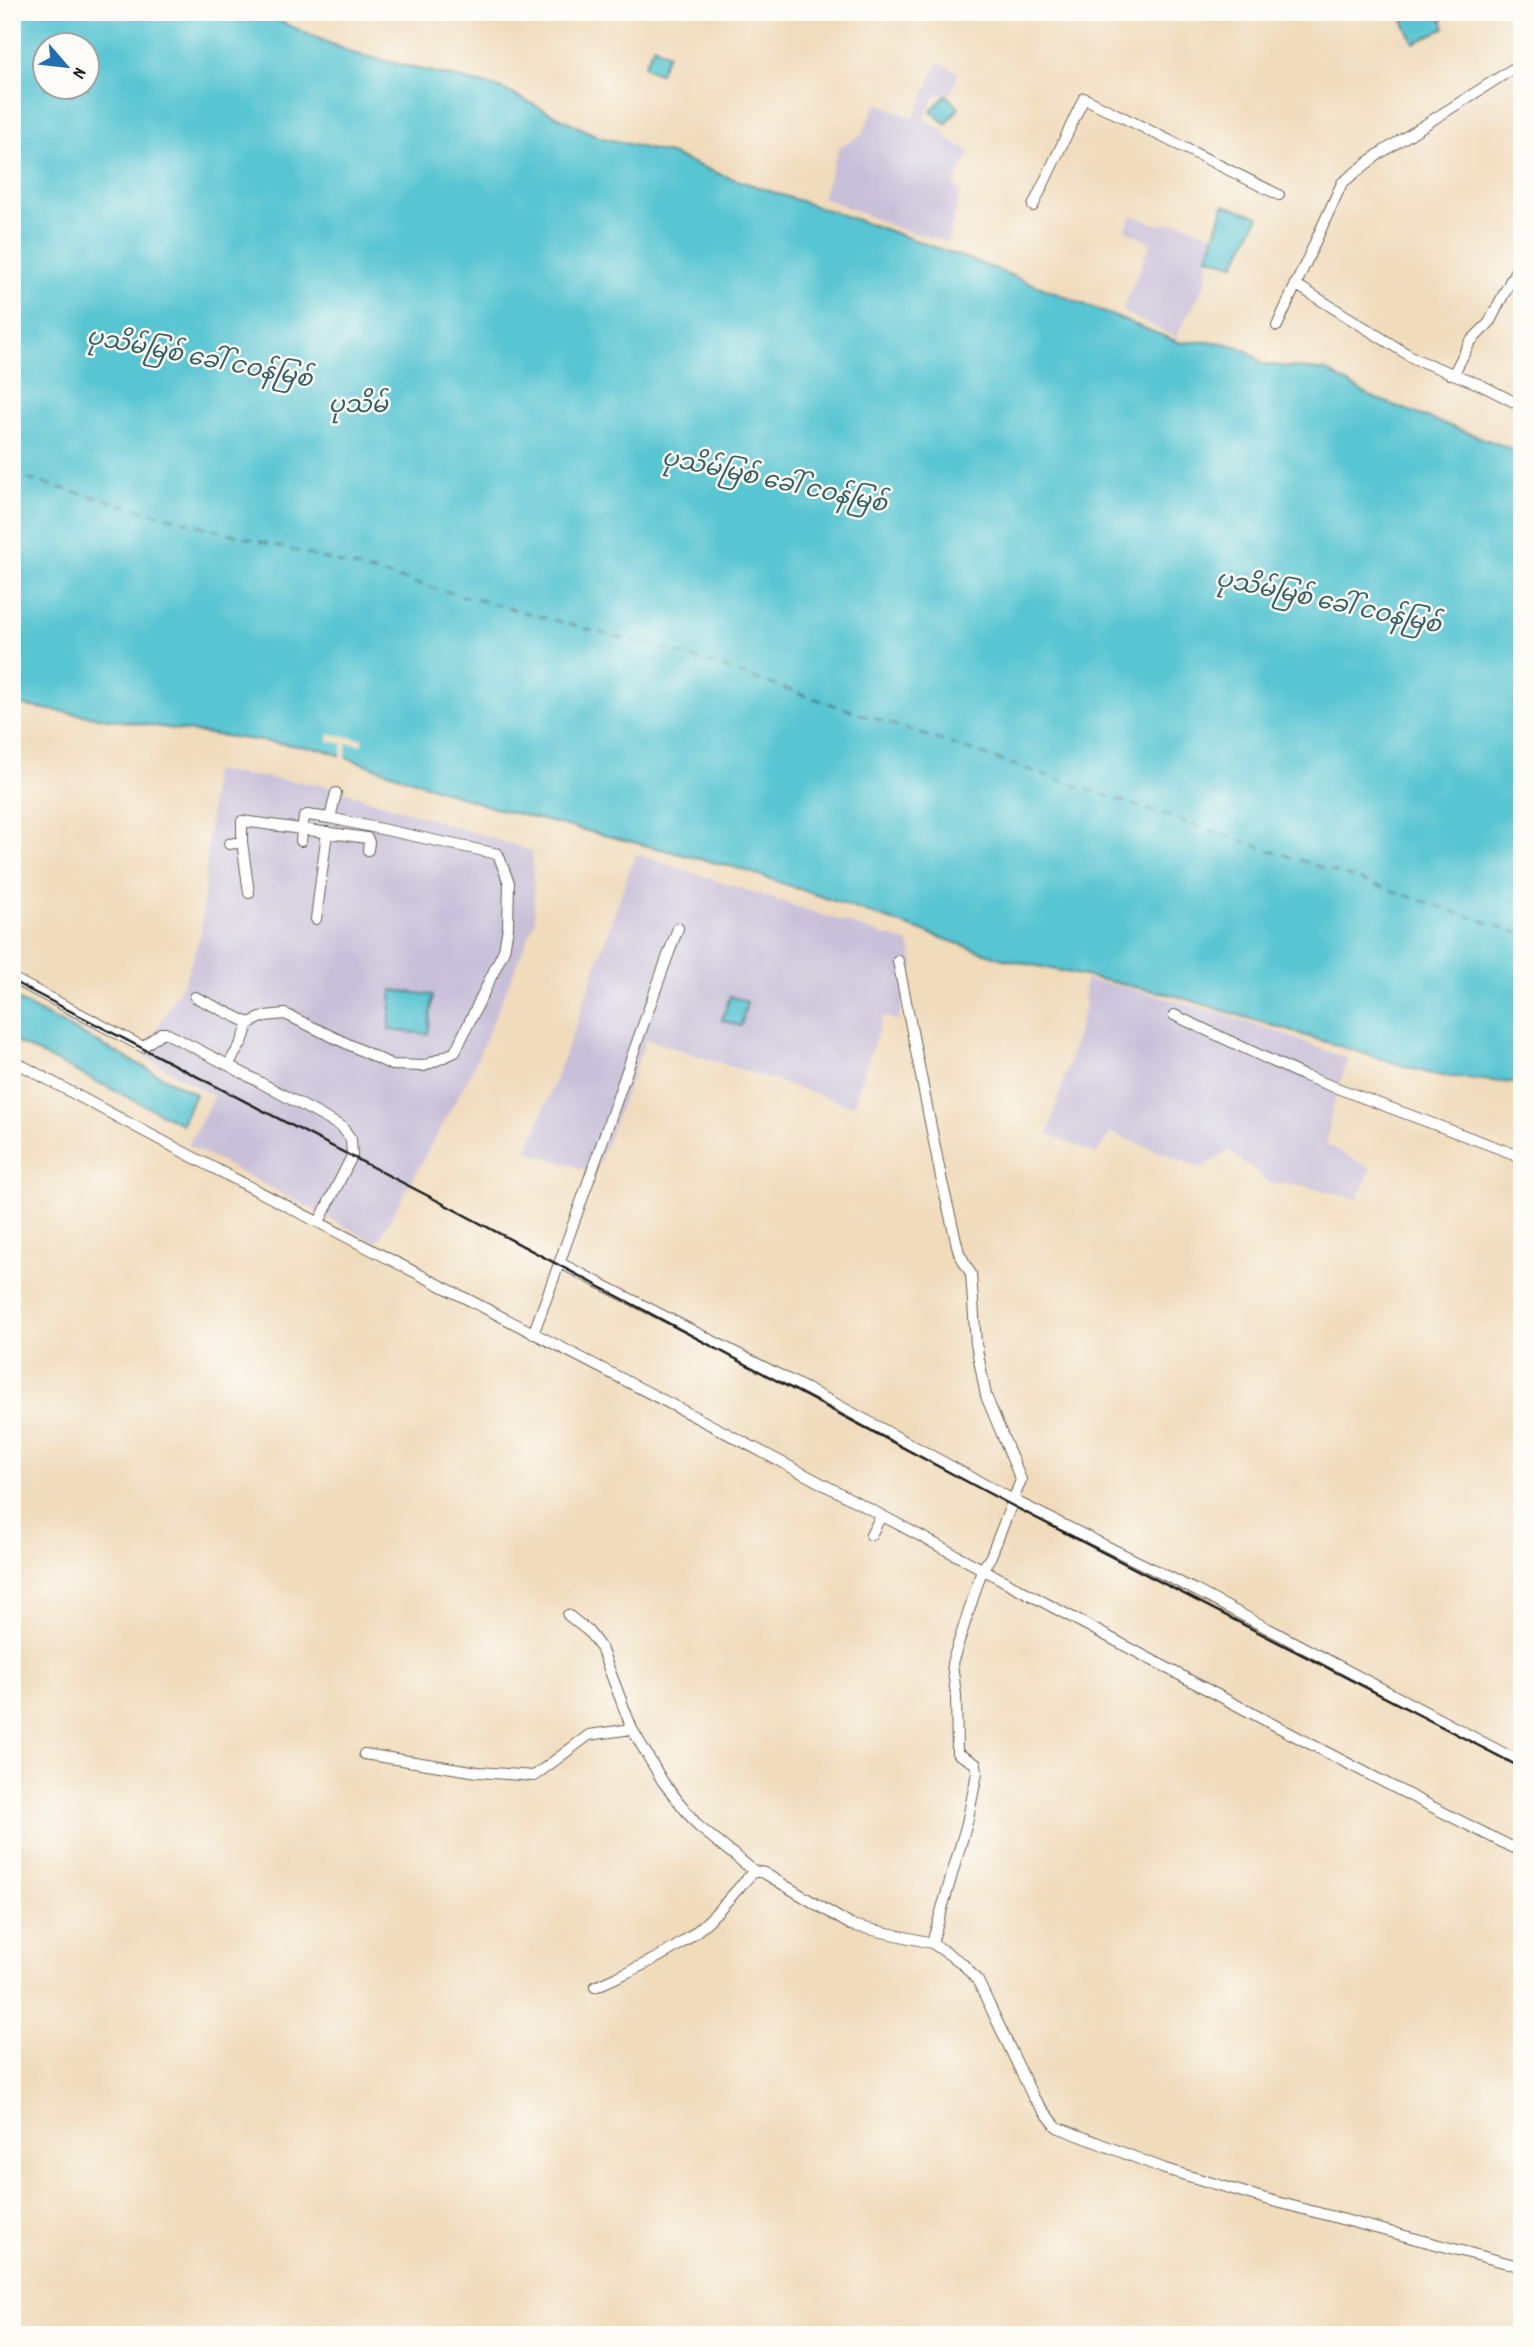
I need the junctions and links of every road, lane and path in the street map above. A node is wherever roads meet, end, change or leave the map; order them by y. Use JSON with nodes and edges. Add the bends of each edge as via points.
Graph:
{"nodes":[{"id":1,"x":1519,"y":66,"type":"edge"},
{"id":2,"x":1522,"y":89,"type":"edge"},
{"id":3,"x":1279,"y":195,"type":"dead end"},
{"id":4,"x":1033,"y":206,"type":"dead end"},
{"id":5,"x":1522,"y":258,"type":"edge"},
{"id":6,"x":1294,"y":284,"type":"junction"},
{"id":7,"x":1277,"y":326,"type":"dead end"},
{"id":8,"x":1450,"y":374,"type":"junction"},
{"id":9,"x":1522,"y":406,"type":"edge"},
{"id":10,"x":336,"y":793,"type":"dead end"},
{"id":11,"x":330,"y":818,"type":"junction"},
{"id":12,"x":303,"y":829,"type":"junction"},
{"id":13,"x":327,"y":832,"type":"junction"},
{"id":14,"x":242,"y":842,"type":"junction"},
{"id":15,"x":301,"y":842,"type":"dead end"},
{"id":16,"x":229,"y":844,"type":"dead end"},
{"id":17,"x":368,"y":850,"type":"dead end"},
{"id":18,"x":249,"y":893,"type":"dead end"},
{"id":19,"x":316,"y":919,"type":"dead end"},
{"id":20,"x":678,"y":928,"type":"dead end"},
{"id":21,"x":898,"y":961,"type":"dead end"},
{"id":22,"x":12,"y":978,"type":"edge"},
{"id":23,"x":195,"y":997,"type":"dead end"},
{"id":24,"x":1174,"y":1015,"type":"dead end"},
{"id":25,"x":249,"y":1023,"type":"junction"},
{"id":26,"x":12,"y":1060,"type":"edge"},
{"id":27,"x":228,"y":1065,"type":"junction"},
{"id":28,"x":1522,"y":1157,"type":"edge"},
{"id":29,"x":319,"y":1222,"type":"junction"},
{"id":30,"x":560,"y":1263,"type":"junction"},
{"id":31,"x":533,"y":1334,"type":"junction"},
{"id":32,"x":1013,"y":1500,"type":"junction"},
{"id":33,"x":881,"y":1516,"type":"junction"},
{"id":34,"x":871,"y":1535,"type":"dead end"},
{"id":35,"x":982,"y":1570,"type":"junction"},
{"id":36,"x":568,"y":1615,"type":"dead end"},
{"id":37,"x":632,"y":1729,"type":"junction"},
{"id":38,"x":364,"y":1754,"type":"dead end"},
{"id":39,"x":1522,"y":1763,"type":"edge"},
{"id":40,"x":1522,"y":1852,"type":"edge"},
{"id":41,"x":754,"y":1871,"type":"junction"},
{"id":42,"x":932,"y":1943,"type":"junction"},
{"id":43,"x":595,"y":1987,"type":"dead end"},
{"id":44,"x":1522,"y":2267,"type":"edge"}],
"edges":[{"from":1,"to":2,"type":"street"},
{"from":1,"to":6,"type":"street","via":[[1379,154],[1342,183]]},
{"from":3,"to":4,"type":"street","via":[[1084,98]]},
{"from":5,"to":8,"type":"street","via":[[1489,323],[1470,342]]},
{"from":6,"to":7,"type":"street"},
{"from":6,"to":8,"type":"street","via":[[1415,359]]},
{"from":8,"to":9,"type":"street"},
{"from":10,"to":11,"type":"street"},
{"from":11,"to":12,"type":"street","via":[[307,815]]},
{"from":11,"to":25,"type":"street","via":[[498,855],[509,883],[504,950],[455,1052],[424,1066],[391,1065],[285,1014]]},
{"from":12,"to":13,"type":"street"},
{"from":12,"to":14,"type":"street","via":[[244,820]]},
{"from":12,"to":15,"type":"street"},
{"from":13,"to":17,"type":"street","via":[[367,838]]},
{"from":13,"to":19,"type":"street"},
{"from":14,"to":16,"type":"street"},
{"from":14,"to":18,"type":"street"},
{"from":20,"to":30,"type":"street"},
{"from":21,"to":32,"type":"street","via":[[942,1182],[959,1253],[971,1273],[976,1344],[986,1396],[1021,1480]]},
{"from":22,"to":27,"type":"street","via":[[143,1047],[166,1032]]},
{"from":23,"to":25,"type":"street"},
{"from":24,"to":28,"type":"street","via":[[1302,1075]]},
{"from":25,"to":27,"type":"street"},
{"from":26,"to":29,"type":"street"},
{"from":27,"to":29,"type":"street","via":[[342,1127],[351,1139],[352,1156]]},
{"from":29,"to":31,"type":"street"},
{"from":30,"to":31,"type":"street"},
{"from":30,"to":32,"type":"street"},
{"from":31,"to":33,"type":"street"},
{"from":32,"to":35,"type":"street"},
{"from":32,"to":39,"type":"street"},
{"from":33,"to":34,"type":"street"},
{"from":33,"to":35,"type":"street"},
{"from":35,"to":40,"type":"street"},
{"from":35,"to":42,"type":"street","via":[[952,1663],[957,1753],[976,1764],[977,1773]]},
{"from":36,"to":37,"type":"street","via":[[601,1648]]},
{"from":37,"to":38,"type":"street","via":[[589,1735],[534,1776]]},
{"from":37,"to":41,"type":"street","via":[[663,1782],[698,1826]]},
{"from":41,"to":42,"type":"street","via":[[852,1925]]},
{"from":41,"to":43,"type":"street","via":[[680,1945]]},
{"from":42,"to":44,"type":"street","via":[[978,1981],[1033,2097],[1057,2127],[1165,2169]]}]}
